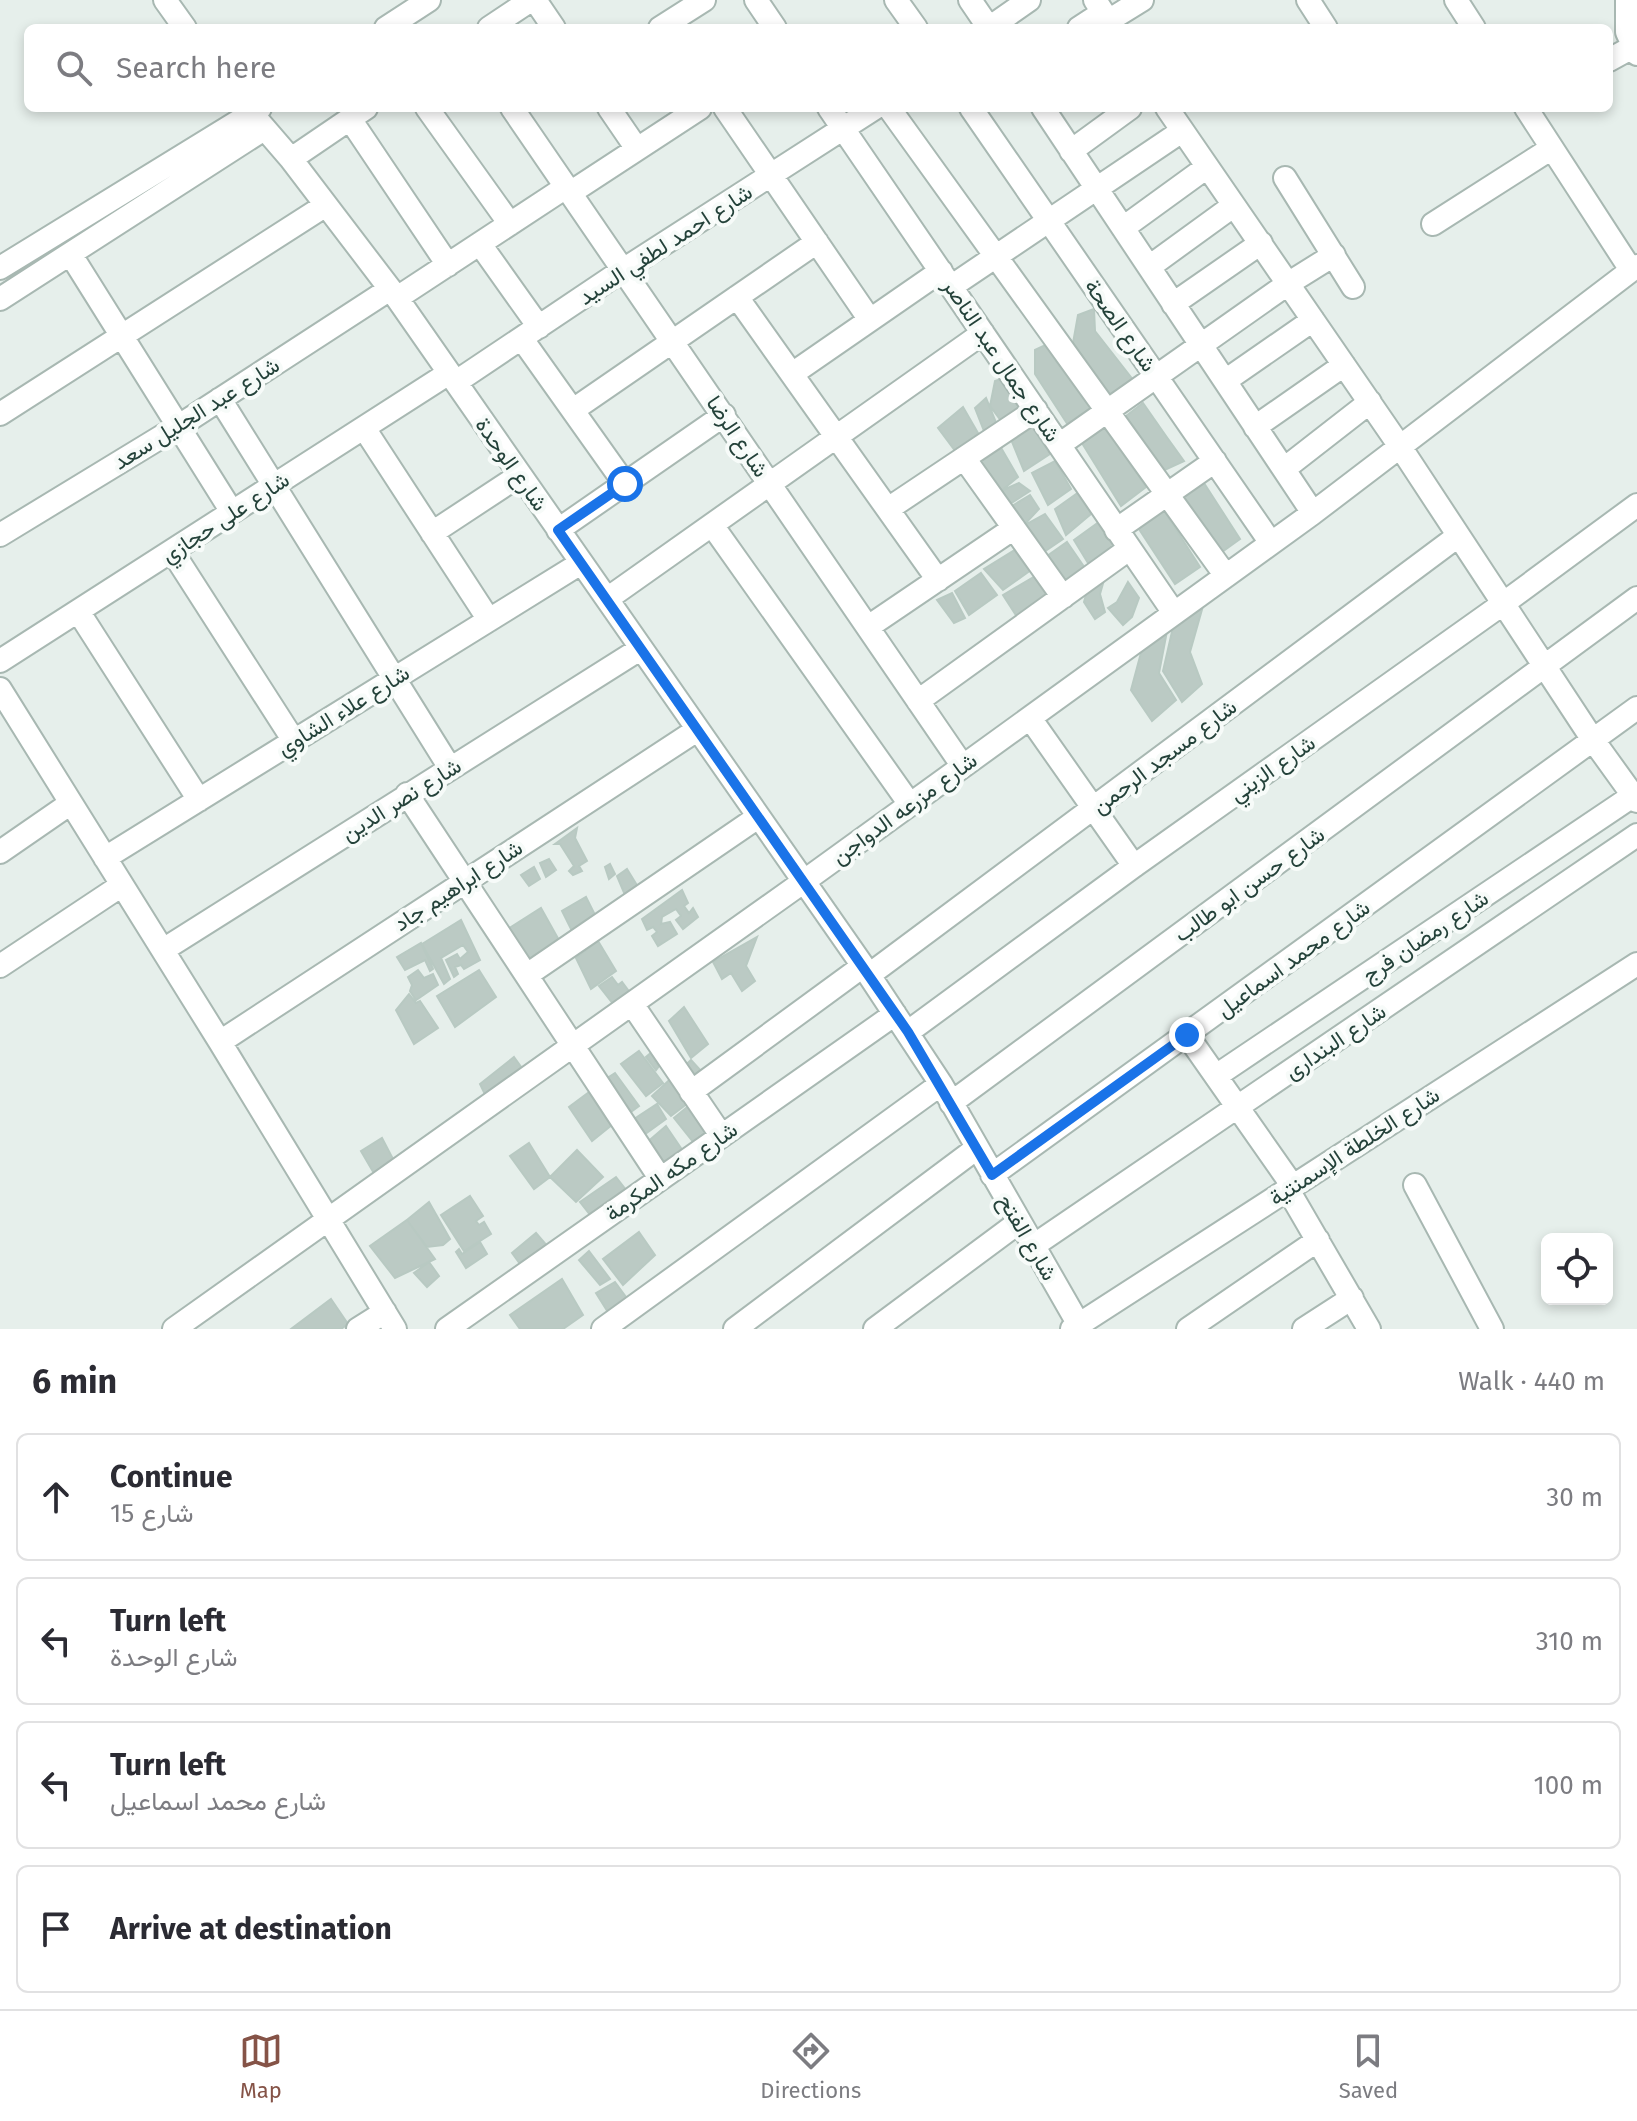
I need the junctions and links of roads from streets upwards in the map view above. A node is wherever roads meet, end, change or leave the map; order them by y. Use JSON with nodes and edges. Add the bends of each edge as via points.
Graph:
{"nodes":[{"id":1,"x":165,"y":0,"type":"edge"},
{"id":2,"x":429,"y":0,"type":"edge"},
{"id":3,"x":533,"y":0,"type":"edge"},
{"id":4,"x":704,"y":0,"type":"edge"},
{"id":5,"x":756,"y":0,"type":"edge"},
{"id":6,"x":896,"y":0,"type":"edge"},
{"id":7,"x":970,"y":0,"type":"edge"},
{"id":8,"x":1029,"y":0,"type":"edge"},
{"id":9,"x":1142,"y":0,"type":"edge"},
{"id":10,"x":1308,"y":0,"type":"edge"},
{"id":11,"x":1456,"y":0,"type":"edge"},
{"id":12,"x":1627,"y":0,"type":"edge"},
{"id":13,"x":1104,"y":16,"type":"edge"},
{"id":14,"x":182,"y":24,"type":"edge"},
{"id":15,"x":392,"y":24,"type":"edge"},
{"id":16,"x":495,"y":24,"type":"edge"},
{"id":17,"x":551,"y":24,"type":"edge"},
{"id":18,"x":669,"y":24,"type":"edge"},
{"id":19,"x":772,"y":24,"type":"edge"},
{"id":20,"x":913,"y":24,"type":"edge"},
{"id":21,"x":986,"y":24,"type":"edge"},
{"id":22,"x":995,"y":24,"type":"edge"},
{"id":23,"x":1323,"y":24,"type":"edge"},
{"id":24,"x":1471,"y":24,"type":"edge"},
{"id":25,"x":1635,"y":50,"type":"edge"},
{"id":26,"x":1613,"y":58,"type":"edge"},
{"id":27,"x":430,"y":112,"type":"edge"},
{"id":28,"x":515,"y":112,"type":"edge"},
{"id":29,"x":612,"y":112,"type":"edge"},
{"id":30,"x":694,"y":112,"type":"edge"},
{"id":31,"x":728,"y":112,"type":"edge"},
{"id":32,"x":832,"y":112,"type":"edge"},
{"id":33,"x":869,"y":112,"type":"edge"},
{"id":34,"x":892,"y":112,"type":"edge"},
{"id":35,"x":974,"y":112,"type":"edge"},
{"id":36,"x":1048,"y":112,"type":"edge"},
{"id":37,"x":1125,"y":112,"type":"edge"},
{"id":38,"x":1170,"y":112,"type":"edge"},
{"id":39,"x":1529,"y":112,"type":"edge"},
{"id":40,"x":358,"y":113,"type":"edge"},
{"id":41,"x":256,"y":115,"type":"edge"},
{"id":42,"x":844,"y":129,"type":"junction"},
{"id":43,"x":1182,"y":131,"type":"junction"},
{"id":44,"x":1552,"y":148,"type":"junction"},
{"id":45,"x":637,"y":149,"type":"junction"},
{"id":46,"x":1071,"y":151,"type":"junction"},
{"id":47,"x":291,"y":159,"type":"junction"},
{"id":48,"x":1207,"y":167,"type":"junction"},
{"id":49,"x":771,"y":176,"type":"junction"},
{"id":50,"x":1285,"y":178,"type":"dead end"},
{"id":51,"x":1096,"y":188,"type":"junction"},
{"id":52,"x":568,"y":190,"type":"junction"},
{"id":53,"x":326,"y":205,"type":"junction"},
{"id":54,"x":1233,"y":206,"type":"junction"},
{"id":55,"x":1049,"y":220,"type":"junction"},
{"id":56,"x":510,"y":224,"type":"junction"},
{"id":57,"x":1433,"y":224,"type":"dead end"},
{"id":58,"x":1123,"y":228,"type":"junction"},
{"id":59,"x":817,"y":242,"type":"junction"},
{"id":60,"x":1261,"y":243,"type":"junction"},
{"id":61,"x":480,"y":244,"type":"junction"},
{"id":62,"x":71,"y":255,"type":"junction"},
{"id":63,"x":1334,"y":255,"type":"junction"},
{"id":64,"x":996,"y":256,"type":"junction"},
{"id":65,"x":448,"y":265,"type":"junction"},
{"id":66,"x":1149,"y":267,"type":"junction"},
{"id":67,"x":0,"y":268,"type":"edge"},
{"id":68,"x":1634,"y":268,"type":"edge"},
{"id":69,"x":623,"y":270,"type":"junction"},
{"id":70,"x":947,"y":279,"type":"junction"},
{"id":71,"x":1289,"y":283,"type":"junction"},
{"id":72,"x":1353,"y":287,"type":"dead end"},
{"id":73,"x":393,"y":294,"type":"junction"},
{"id":74,"x":737,"y":297,"type":"junction"},
{"id":75,"x":0,"y":299,"type":"edge"},
{"id":76,"x":1173,"y":304,"type":"junction"},
{"id":77,"x":870,"y":320,"type":"junction"},
{"id":78,"x":1313,"y":320,"type":"junction"},
{"id":79,"x":530,"y":333,"type":"junction"},
{"id":80,"x":983,"y":333,"type":"junction"},
{"id":81,"x":123,"y":335,"type":"junction"},
{"id":82,"x":672,"y":341,"type":"junction"},
{"id":83,"x":1201,"y":345,"type":"junction"},
{"id":84,"x":1344,"y":365,"type":"junction"},
{"id":85,"x":792,"y":374,"type":"junction"},
{"id":86,"x":1156,"y":377,"type":"junction"},
{"id":87,"x":453,"y":378,"type":"junction"},
{"id":88,"x":1225,"y":381,"type":"junction"},
{"id":89,"x":220,"y":399,"type":"junction"},
{"id":90,"x":1370,"y":402,"type":"junction"},
{"id":91,"x":573,"y":410,"type":"junction"},
{"id":92,"x":1036,"y":410,"type":"junction"},
{"id":93,"x":1107,"y":411,"type":"junction"},
{"id":94,"x":0,"y":414,"type":"edge"},
{"id":95,"x":724,"y":415,"type":"junction"},
{"id":96,"x":179,"y":426,"type":"junction"},
{"id":97,"x":1255,"y":427,"type":"junction"},
{"id":98,"x":364,"y":428,"type":"junction"},
{"id":99,"x":836,"y":437,"type":"junction"},
{"id":100,"x":1059,"y":445,"type":"junction"},
{"id":101,"x":1401,"y":448,"type":"junction"},
{"id":102,"x":964,"y":458,"type":"junction"},
{"id":103,"x":1215,"y":461,"type":"junction"},
{"id":104,"x":1284,"y":469,"type":"junction"},
{"id":105,"x":520,"y":475,"type":"junction"},
{"id":106,"x":625,"y":484,"type":"junction"},
{"id":107,"x":770,"y":484,"type":"junction"},
{"id":108,"x":274,"y":486,"type":"junction"},
{"id":109,"x":1167,"y":494,"type":"junction"},
{"id":110,"x":1637,"y":505,"type":"edge"},
{"id":111,"x":888,"y":509,"type":"junction"},
{"id":112,"x":232,"y":512,"type":"junction"},
{"id":113,"x":1313,"y":513,"type":"junction"},
{"id":114,"x":712,"y":525,"type":"junction"},
{"id":115,"x":1014,"y":528,"type":"junction"},
{"id":116,"x":558,"y":530,"type":"junction"},
{"id":117,"x":1116,"y":530,"type":"junction"},
{"id":118,"x":432,"y":533,"type":"junction"},
{"id":119,"x":0,"y":535,"type":"edge"},
{"id":120,"x":1458,"y":536,"type":"junction"},
{"id":121,"x":1271,"y":543,"type":"junction"},
{"id":122,"x":1129,"y":549,"type":"junction"},
{"id":123,"x":172,"y":551,"type":"junction"},
{"id":124,"x":581,"y":563,"type":"junction"},
{"id":125,"x":1226,"y":576,"type":"junction"},
{"id":126,"x":938,"y":580,"type":"junction"},
{"id":127,"x":1063,"y":597,"type":"junction"},
{"id":128,"x":1637,"y":598,"type":"edge"},
{"id":129,"x":607,"y":599,"type":"junction"},
{"id":130,"x":1504,"y":603,"type":"junction"},
{"id":131,"x":78,"y":611,"type":"junction"},
{"id":132,"x":1174,"y":613,"type":"junction"},
{"id":133,"x":489,"y":620,"type":"junction"},
{"id":134,"x":868,"y":627,"type":"junction"},
{"id":135,"x":640,"y":649,"type":"junction"},
{"id":136,"x":0,"y":661,"type":"edge"},
{"id":137,"x":1546,"y":666,"type":"junction"},
{"id":138,"x":394,"y":679,"type":"junction"},
{"id":139,"x":0,"y":689,"type":"edge"},
{"id":140,"x":918,"y":701,"type":"junction"},
{"id":141,"x":1637,"y":708,"type":"edge"},
{"id":142,"x":1030,"y":718,"type":"junction"},
{"id":143,"x":697,"y":730,"type":"junction"},
{"id":144,"x":1593,"y":740,"type":"junction"},
{"id":145,"x":294,"y":741,"type":"junction"},
{"id":146,"x":962,"y":765,"type":"junction"},
{"id":147,"x":450,"y":768,"type":"junction"},
{"id":148,"x":407,"y":794,"type":"junction"},
{"id":149,"x":1636,"y":797,"type":"edge"},
{"id":150,"x":199,"y":800,"type":"junction"},
{"id":151,"x":71,"y":803,"type":"junction"},
{"id":152,"x":909,"y":803,"type":"junction"},
{"id":153,"x":1094,"y":809,"type":"junction"},
{"id":154,"x":758,"y":817,"type":"junction"},
{"id":155,"x":1637,"y":835,"type":"edge"},
{"id":156,"x":0,"y":852,"type":"edge"},
{"id":157,"x":105,"y":858,"type":"junction"},
{"id":158,"x":1134,"y":866,"type":"junction"},
{"id":159,"x":464,"y":881,"type":"junction"},
{"id":160,"x":803,"y":882,"type":"junction"},
{"id":161,"x":122,"y":885,"type":"junction"},
{"id":162,"x":163,"y":950,"type":"junction"},
{"id":163,"x":1637,"y":964,"type":"edge"},
{"id":164,"x":0,"y":966,"type":"edge"},
{"id":165,"x":866,"y":970,"type":"junction"},
{"id":166,"x":527,"y":975,"type":"junction"},
{"id":167,"x":632,"y":1004,"type":"junction"},
{"id":168,"x":902,"y":1023,"type":"junction"},
{"id":169,"x":1187,"y":1035,"type":"junction"},
{"id":170,"x":220,"y":1042,"type":"junction"},
{"id":171,"x":573,"y":1046,"type":"junction"},
{"id":172,"x":1216,"y":1076,"type":"junction"},
{"id":173,"x":691,"y":1092,"type":"junction"},
{"id":174,"x":946,"y":1093,"type":"junction"},
{"id":175,"x":1238,"y":1108,"type":"junction"},
{"id":176,"x":721,"y":1135,"type":"junction"},
{"id":177,"x":977,"y":1148,"type":"junction"},
{"id":178,"x":992,"y":1175,"type":"junction"},
{"id":179,"x":660,"y":1178,"type":"junction"},
{"id":180,"x":1415,"y":1185,"type":"dead end"},
{"id":181,"x":1290,"y":1187,"type":"junction"},
{"id":182,"x":327,"y":1219,"type":"junction"},
{"id":183,"x":1019,"y":1222,"type":"junction"},
{"id":184,"x":1318,"y":1240,"type":"junction"},
{"id":185,"x":1033,"y":1246,"type":"junction"},
{"id":186,"x":1352,"y":1298,"type":"junction"},
{"id":187,"x":390,"y":1320,"type":"edge"},
{"id":188,"x":1075,"y":1327,"type":"edge"},
{"id":189,"x":174,"y":1329,"type":"edge"},
{"id":190,"x":358,"y":1329,"type":"edge"},
{"id":191,"x":447,"y":1329,"type":"edge"},
{"id":192,"x":603,"y":1329,"type":"edge"},
{"id":193,"x":735,"y":1329,"type":"edge"},
{"id":194,"x":875,"y":1329,"type":"edge"},
{"id":195,"x":1188,"y":1329,"type":"edge"},
{"id":196,"x":1304,"y":1329,"type":"edge"},
{"id":197,"x":1369,"y":1329,"type":"edge"},
{"id":198,"x":1492,"y":1329,"type":"edge"}],
"edges":[{"from":1,"to":14,"type":"street"},
{"from":2,"to":15,"type":"street"},
{"from":3,"to":16,"type":"street"},
{"from":3,"to":17,"type":"street"},
{"from":4,"to":18,"type":"street"},
{"from":5,"to":19,"type":"street"},
{"from":6,"to":20,"type":"street"},
{"from":7,"to":21,"type":"street"},
{"from":8,"to":22,"type":"street"},
{"from":9,"to":13,"type":"street"},
{"from":10,"to":23,"type":"street"},
{"from":11,"to":24,"type":"street"},
{"from":12,"to":25,"type":"street","via":[[1627,32]]},
{"from":25,"to":26,"type":"street"},
{"from":27,"to":56,"type":"street"},
{"from":28,"to":52,"type":"street","name":"شارع الرضا"},
{"from":29,"to":45,"type":"street"},
{"from":30,"to":45,"type":"street","name":"شارع عبد الجليل سعد"},
{"from":31,"to":49,"type":"street"},
{"from":32,"to":42,"type":"street","name":"شارع جمال عبد الناصر"},
{"from":33,"to":42,"type":"street","name":"شارع احمد لطفي السيد"},
{"from":34,"to":64,"type":"street"},
{"from":35,"to":55,"type":"street","name":"شارع الصحة"},
{"from":36,"to":46,"type":"street"},
{"from":37,"to":46,"type":"street"},
{"from":38,"to":43,"type":"street"},
{"from":39,"to":44,"type":"street"},
{"from":40,"to":47,"type":"street"},
{"from":40,"to":65,"type":"street"},
{"from":41,"to":47,"type":"street","name":"شارع الوحدة"},
{"from":41,"to":62,"type":"street"},
{"from":41,"to":67,"type":"street"},
{"from":42,"to":49,"type":"street","name":"شارع احمد لطفي السيد"},
{"from":42,"to":70,"type":"street","name":"شارع جمال عبد الناصر"},
{"from":43,"to":48,"type":"street"},
{"from":43,"to":51,"type":"street"},
{"from":44,"to":57,"type":"street"},
{"from":44,"to":68,"type":"street"},
{"from":45,"to":52,"type":"street","name":"شارع عبد الجليل سعد"},
{"from":46,"to":51,"type":"street"},
{"from":47,"to":53,"type":"street","name":"شارع الوحدة"},
{"from":48,"to":54,"type":"street"},
{"from":48,"to":58,"type":"street"},
{"from":49,"to":59,"type":"street"},
{"from":49,"to":69,"type":"street","name":"شارع احمد لطفي السيد"},
{"from":50,"to":63,"type":"street"},
{"from":51,"to":55,"type":"street"},
{"from":51,"to":58,"type":"street"},
{"from":52,"to":56,"type":"street","name":"شارع عبد الجليل سعد"},
{"from":52,"to":69,"type":"street","name":"شارع الرضا"},
{"from":53,"to":73,"type":"street","name":"شارع الوحدة"},
{"from":53,"to":81,"type":"street"},
{"from":54,"to":60,"type":"street"},
{"from":54,"to":66,"type":"street"},
{"from":55,"to":64,"type":"street"},
{"from":55,"to":86,"type":"street","name":"شارع الصحة"},
{"from":56,"to":61,"type":"street","name":"شارع عبد الجليل سعد"},
{"from":58,"to":66,"type":"street"},
{"from":59,"to":74,"type":"street"},
{"from":59,"to":77,"type":"street"},
{"from":60,"to":71,"type":"street"},
{"from":60,"to":76,"type":"street"},
{"from":61,"to":65,"type":"street","name":"شارع عبد الجليل سعد"},
{"from":61,"to":79,"type":"street"},
{"from":62,"to":75,"type":"street"},
{"from":62,"to":81,"type":"street"},
{"from":63,"to":71,"type":"street"},
{"from":63,"to":72,"type":"street"},
{"from":64,"to":70,"type":"street"},
{"from":64,"to":93,"type":"street"},
{"from":65,"to":73,"type":"street","name":"شارع عبد الجليل سعد"},
{"from":66,"to":76,"type":"street"},
{"from":68,"to":101,"type":"street","name":"شارع مزرعه الدواجن"},
{"from":69,"to":79,"type":"street","name":"شارع احمد لطفي السيد"},
{"from":69,"to":82,"type":"street","name":"شارع الرضا"},
{"from":70,"to":77,"type":"street"},
{"from":70,"to":80,"type":"street","name":"شارع جمال عبد الناصر"},
{"from":71,"to":78,"type":"street"},
{"from":71,"to":83,"type":"street"},
{"from":73,"to":87,"type":"street","name":"شارع الوحدة"},
{"from":73,"to":89,"type":"street","name":"شارع عبد الجليل سعد"},
{"from":74,"to":82,"type":"street"},
{"from":74,"to":85,"type":"street"},
{"from":76,"to":83,"type":"street"},
{"from":77,"to":85,"type":"street"},
{"from":78,"to":84,"type":"street"},
{"from":78,"to":88,"type":"street"},
{"from":79,"to":87,"type":"street","name":"شارع احمد لطفي السيد"},
{"from":79,"to":91,"type":"street"},
{"from":80,"to":92,"type":"street","name":"شارع جمال عبد الناصر"},
{"from":80,"to":99,"type":"street"},
{"from":81,"to":94,"type":"street"},
{"from":81,"to":96,"type":"street"},
{"from":82,"to":91,"type":"street"},
{"from":82,"to":95,"type":"street","name":"شارع الرضا"},
{"from":83,"to":86,"type":"street"},
{"from":83,"to":88,"type":"street"},
{"from":84,"to":90,"type":"street"},
{"from":84,"to":97,"type":"street"},
{"from":85,"to":99,"type":"street"},
{"from":86,"to":93,"type":"street"},
{"from":86,"to":103,"type":"street","name":"شارع الصحة"},
{"from":87,"to":98,"type":"street","name":"شارع على حجازي"},
{"from":87,"to":105,"type":"street","name":"شارع الوحدة"},
{"from":88,"to":97,"type":"street"},
{"from":89,"to":96,"type":"street","name":"شارع عبد الجليل سعد"},
{"from":89,"to":108,"type":"street"},
{"from":90,"to":101,"type":"street"},
{"from":90,"to":104,"type":"street"},
{"from":91,"to":106,"type":"street"},
{"from":92,"to":100,"type":"street","name":"شارع جمال عبد الناصر"},
{"from":92,"to":102,"type":"street"},
{"from":93,"to":100,"type":"street"},
{"from":93,"to":109,"type":"street"},
{"from":95,"to":106,"type":"street"},
{"from":95,"to":107,"type":"street","name":"شارع الرضا"},
{"from":96,"to":112,"type":"street"},
{"from":96,"to":119,"type":"street","name":"شارع عبد الجليل سعد"},
{"from":97,"to":104,"type":"street"},
{"from":98,"to":108,"type":"street","name":"شارع على حجازي"},
{"from":98,"to":118,"type":"street"},
{"from":99,"to":107,"type":"street"},
{"from":99,"to":111,"type":"street"},
{"from":100,"to":117,"type":"street","name":"شارع جمال عبد الناصر"},
{"from":101,"to":113,"type":"street","name":"شارع مزرعه الدواجن"},
{"from":101,"to":120,"type":"street"},
{"from":102,"to":111,"type":"street"},
{"from":102,"to":115,"type":"street"},
{"from":103,"to":109,"type":"street"},
{"from":103,"to":121,"type":"street","name":"شارع الصحة"},
{"from":104,"to":113,"type":"street"},
{"from":105,"to":116,"type":"street","name":"شارع الوحدة"},
{"from":105,"to":118,"type":"street"},
{"from":106,"to":116,"type":"street"},
{"from":107,"to":114,"type":"street"},
{"from":107,"to":134,"type":"street","name":"شارع الرضا"},
{"from":108,"to":112,"type":"street","name":"شارع على حجازي"},
{"from":108,"to":138,"type":"street"},
{"from":109,"to":117,"type":"street"},
{"from":109,"to":125,"type":"street"},
{"from":110,"to":130,"type":"street","name":"شارع الزيني"},
{"from":111,"to":126,"type":"street"},
{"from":112,"to":123,"type":"street","name":"شارع على حجازي"},
{"from":113,"to":121,"type":"street","name":"شارع مزرعه الدواجن"},
{"from":114,"to":129,"type":"street"},
{"from":114,"to":152,"type":"street"},
{"from":115,"to":126,"type":"street"},
{"from":115,"to":127,"type":"street"},
{"from":116,"to":124,"type":"street","name":"شارع الوحدة"},
{"from":117,"to":122,"type":"street","name":"شارع جمال عبد الناصر"},
{"from":118,"to":133,"type":"street"},
{"from":120,"to":130,"type":"street"},
{"from":120,"to":153,"type":"street","name":"شارع مسجد الرحمن"},
{"from":121,"to":125,"type":"street","name":"شارع مزرعه الدواجن"},
{"from":122,"to":127,"type":"street"},
{"from":122,"to":132,"type":"street","name":"شارع جمال عبد الناصر"},
{"from":123,"to":131,"type":"street","name":"شارع على حجازي"},
{"from":123,"to":145,"type":"street"},
{"from":124,"to":129,"type":"street","name":"شارع الوحدة"},
{"from":124,"to":133,"type":"street","name":"شارع علاء الشاوي"},
{"from":125,"to":132,"type":"street","name":"شارع مزرعه الدواجن"},
{"from":126,"to":134,"type":"street"},
{"from":127,"to":140,"type":"street"},
{"from":128,"to":137,"type":"street","name":"شارع حسن ابو طالب"},
{"from":129,"to":135,"type":"street","name":"شارع الوحدة"},
{"from":130,"to":137,"type":"street"},
{"from":130,"to":158,"type":"street","name":"شارع الزيني"},
{"from":131,"to":136,"type":"street","name":"شارع على حجازي"},
{"from":131,"to":150,"type":"street"},
{"from":132,"to":142,"type":"street","name":"شارع مزرعه الدواجن"},
{"from":133,"to":138,"type":"street","name":"شارع علاء الشاوي"},
{"from":134,"to":140,"type":"street","name":"شارع الرضا"},
{"from":135,"to":143,"type":"street","name":"شارع الوحدة"},
{"from":135,"to":147,"type":"street","name":"شارع نصر الدين"},
{"from":137,"to":144,"type":"street"},
{"from":137,"to":174,"type":"street","name":"شارع حسن ابو طالب"},
{"from":138,"to":145,"type":"street","name":"شارع علاء الشاوي"},
{"from":138,"to":147,"type":"street"},
{"from":139,"to":151,"type":"street"},
{"from":140,"to":146,"type":"street","name":"شارع الرضا"},
{"from":141,"to":144,"type":"street","name":"شارع محمد اسماعيل"},
{"from":142,"to":146,"type":"street","name":"شارع مزرعه الدواجن"},
{"from":142,"to":153,"type":"street"},
{"from":143,"to":154,"type":"street","name":"شارع الوحدة"},
{"from":143,"to":159,"type":"street","name":"شارع ابراهيم جاد"},
{"from":144,"to":149,"type":"street"},
{"from":144,"to":169,"type":"street","name":"شارع محمد اسماعيل"},
{"from":145,"to":150,"type":"street","name":"شارع علاء الشاوي"},
{"from":146,"to":152,"type":"street","name":"شارع مزرعه الدواجن"},
{"from":147,"to":148,"type":"street","name":"شارع نصر الدين"},
{"from":148,"to":159,"type":"street"},
{"from":148,"to":162,"type":"street","name":"شارع نصر الدين"},
{"from":149,"to":172,"type":"street","name":"شارع رمضان فرج"},
{"from":150,"to":157,"type":"street","name":"شارع علاء الشاوي"},
{"from":151,"to":156,"type":"street"},
{"from":151,"to":157,"type":"street"},
{"from":152,"to":160,"type":"street","name":"شارع مزرعه الدواجن"},
{"from":153,"to":158,"type":"street"},
{"from":153,"to":165,"type":"street","name":"شارع مسجد الرحمن"},
{"from":154,"to":160,"type":"street","name":"شارع الوحدة"},
{"from":154,"to":166,"type":"street"},
{"from":155,"to":175,"type":"street","name":"شارع البندارى"},
{"from":157,"to":161,"type":"street"},
{"from":158,"to":168,"type":"street","name":"شارع الزيني"},
{"from":159,"to":166,"type":"street"},
{"from":159,"to":170,"type":"street","name":"شارع ابراهيم جاد"},
{"from":160,"to":165,"type":"street","name":"شارع الوحدة"},
{"from":160,"to":167,"type":"street","name":"شارع مزرعه الدواجن"},
{"from":161,"to":162,"type":"street"},
{"from":161,"to":164,"type":"street"},
{"from":162,"to":170,"type":"street"},
{"from":163,"to":181,"type":"street","name":"شارع الخلطة الإسمنتية"},
{"from":165,"to":168,"type":"street","name":"شارع الوحدة"},
{"from":165,"to":173,"type":"street","name":"شارع مسجد الرحمن"},
{"from":166,"to":171,"type":"street"},
{"from":167,"to":171,"type":"street","name":"شارع مزرعه الدواجن"},
{"from":167,"to":173,"type":"street"},
{"from":168,"to":174,"type":"street","name":"شارع الوحدة"},
{"from":168,"to":176,"type":"street","name":"شارع مكه المكرمة"},
{"from":169,"to":172,"type":"street"},
{"from":169,"to":178,"type":"street","name":"شارع محمد اسماعيل"},
{"from":170,"to":182,"type":"street"},
{"from":171,"to":179,"type":"street"},
{"from":171,"to":182,"type":"street","name":"شارع مزرعه الدواجن"},
{"from":172,"to":175,"type":"street"},
{"from":173,"to":176,"type":"street"},
{"from":174,"to":177,"type":"street","name":"شارع الوحدة"},
{"from":174,"to":192,"type":"street","name":"شارع حسن ابو طالب"},
{"from":175,"to":181,"type":"street"},
{"from":175,"to":185,"type":"street","name":"شارع البندارى"},
{"from":176,"to":179,"type":"street","name":"شارع مكه المكرمة"},
{"from":177,"to":178,"type":"street","name":"شارع الفتح"},
{"from":177,"to":193,"type":"street"},
{"from":178,"to":183,"type":"street","name":"شارع الفتح"},
{"from":179,"to":191,"type":"street","name":"شارع مكه المكرمة"},
{"from":180,"to":198,"type":"street"},
{"from":181,"to":184,"type":"street"},
{"from":181,"to":188,"type":"street","name":"شارع الخلطة الإسمنتية"},
{"from":182,"to":187,"type":"street"},
{"from":182,"to":189,"type":"street","name":"شارع مزرعه الدواجن"},
{"from":183,"to":185,"type":"street","name":"شارع الفتح"},
{"from":183,"to":194,"type":"street"},
{"from":184,"to":186,"type":"street"},
{"from":184,"to":195,"type":"street"},
{"from":185,"to":188,"type":"street","name":"شارع الفتح"},
{"from":186,"to":196,"type":"street"},
{"from":186,"to":197,"type":"street"},
{"from":187,"to":190,"type":"street"}]}
